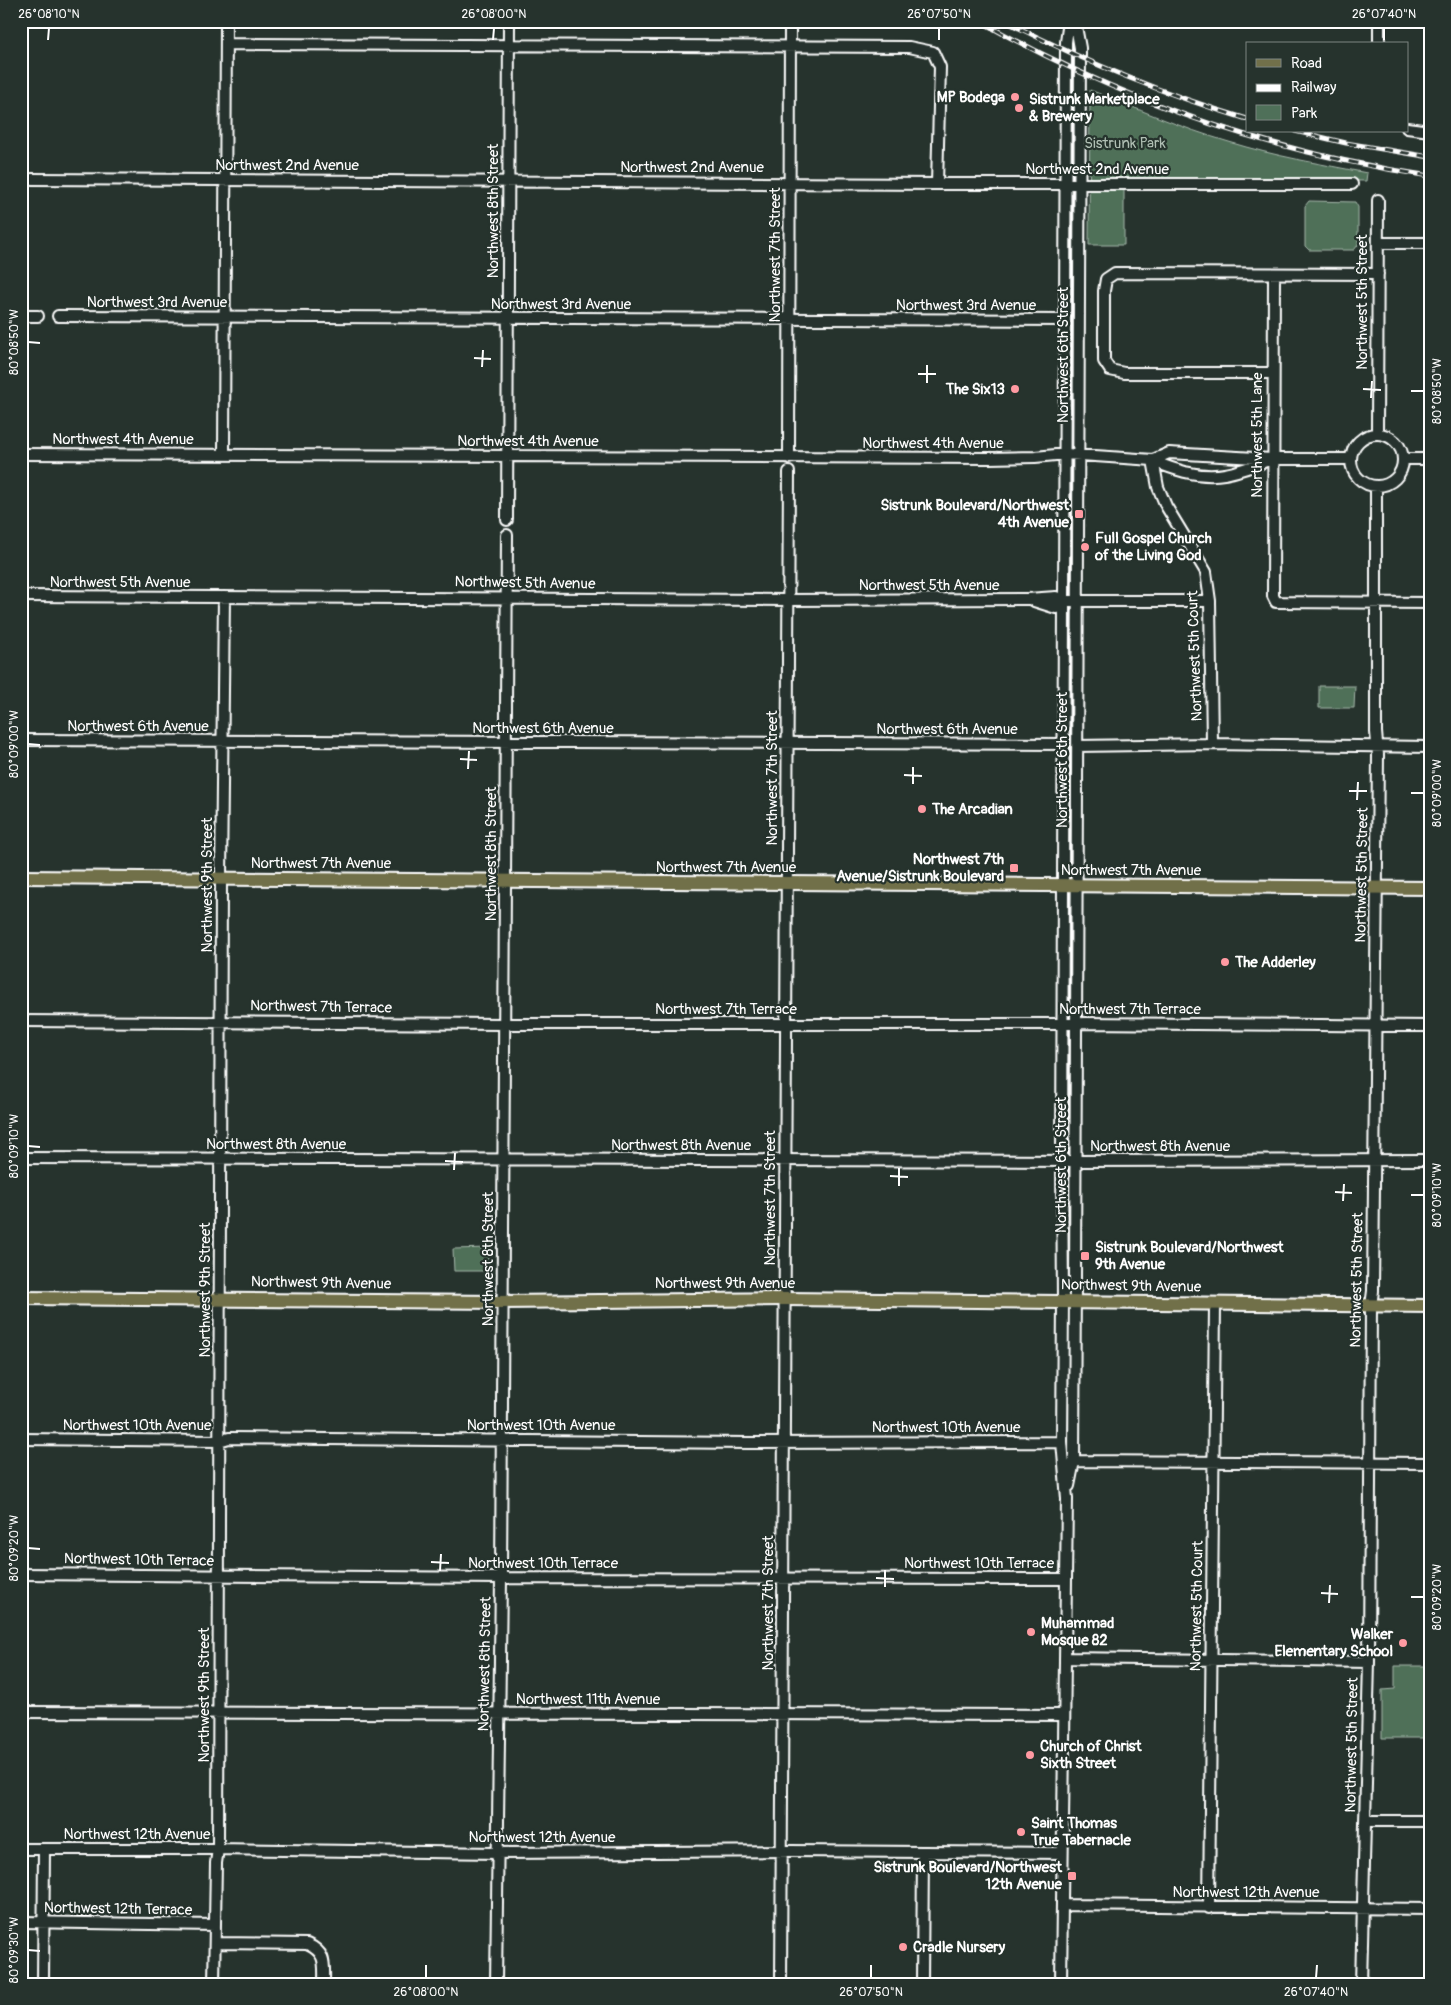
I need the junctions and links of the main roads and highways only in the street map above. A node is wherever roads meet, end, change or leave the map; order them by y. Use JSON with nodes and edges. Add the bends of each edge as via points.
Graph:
{"nodes":[{"id":1,"x":21,"y":877,"type":"edge"},
{"id":2,"x":1430,"y":888,"type":"edge"},
{"id":3,"x":21,"y":1298,"type":"edge"},
{"id":4,"x":1430,"y":1306,"type":"edge"}],
"edges":[{"from":1,"to":2,"type":"main road","name":"Northwest 7th Avenue"},
{"from":3,"to":4,"type":"main road","name":"Northwest 9th Avenue","via":[[502,1302],[786,1299]]}]}
